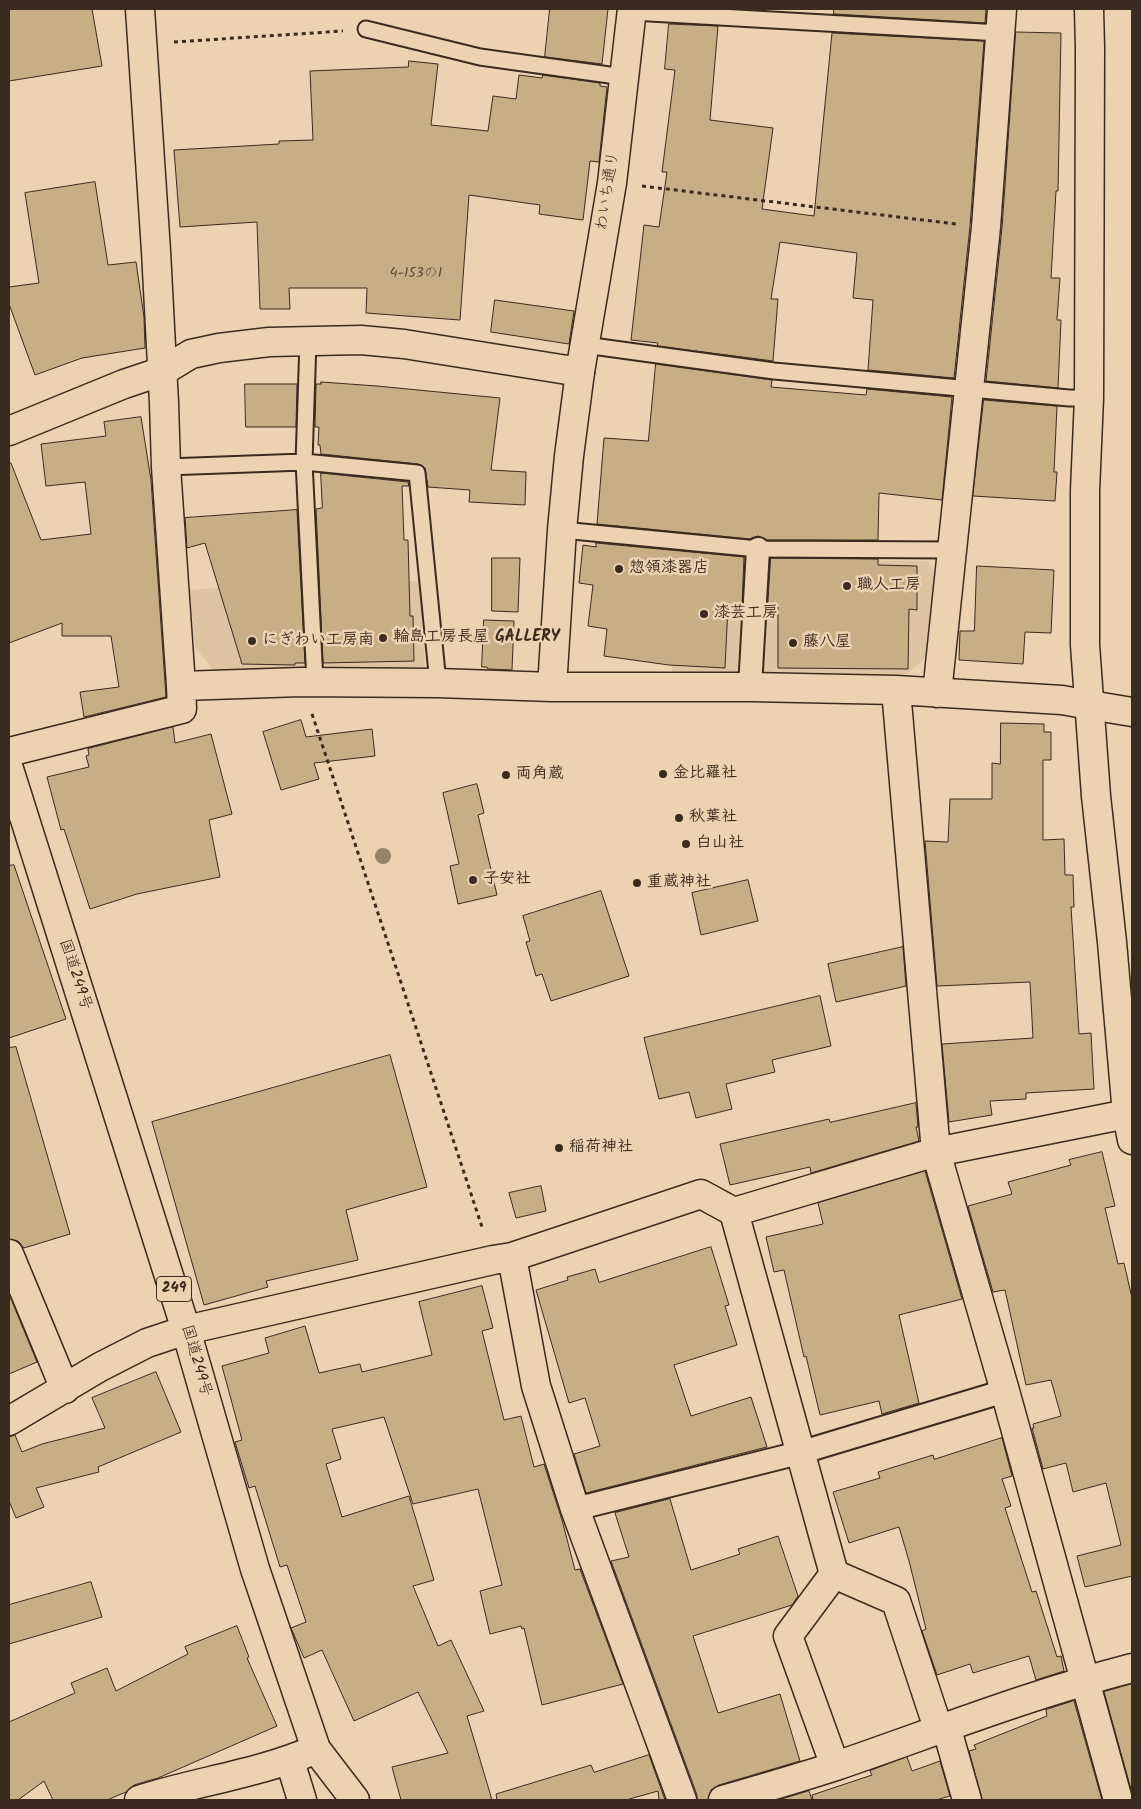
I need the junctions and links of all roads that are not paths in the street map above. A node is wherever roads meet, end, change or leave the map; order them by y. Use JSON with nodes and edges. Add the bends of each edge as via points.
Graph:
{"nodes":[{"id":1,"x":140,"y":9,"type":"edge"},
{"id":2,"x":1089,"y":9,"type":"edge"},
{"id":3,"x":632,"y":10,"type":"edge"},
{"id":4,"x":1001,"y":21,"type":"edge"},
{"id":5,"x":366,"y":29,"type":"road end"},
{"id":6,"x":624,"y":77,"type":"junction"},
{"id":7,"x":308,"y":341,"type":"junction"},
{"id":8,"x":583,"y":358,"type":"junction"},
{"id":9,"x":162,"y":371,"type":"junction"},
{"id":10,"x":968,"y":388,"type":"junction"},
{"id":11,"x":1089,"y":398,"type":"junction"},
{"id":12,"x":9,"y":431,"type":"edge"},
{"id":13,"x":304,"y":462,"type":"junction"},
{"id":14,"x":166,"y":467,"type":"junction"},
{"id":15,"x":562,"y":530,"type":"junction"},
{"id":16,"x":758,"y":549,"type":"junction"},
{"id":17,"x":952,"y":550,"type":"junction"},
{"id":18,"x":308,"y":682,"type":"junction"},
{"id":19,"x":438,"y":683,"type":"junction"},
{"id":20,"x":181,"y":686,"type":"junction"},
{"id":21,"x":552,"y":686,"type":"junction"},
{"id":22,"x":750,"y":687,"type":"junction"},
{"id":23,"x":896,"y":690,"type":"junction"},
{"id":24,"x":937,"y":693,"type":"junction"},
{"id":25,"x":1090,"y":705,"type":"junction"},
{"id":26,"x":1132,"y":712,"type":"edge"},
{"id":27,"x":9,"y":752,"type":"edge"},
{"id":28,"x":9,"y":769,"type":"edge"},
{"id":29,"x":1127,"y":1114,"type":"junction"},
{"id":30,"x":1132,"y":1140,"type":"edge"},
{"id":31,"x":936,"y":1152,"type":"junction"},
{"id":32,"x":734,"y":1212,"type":"junction"},
{"id":33,"x":9,"y":1254,"type":"edge"},
{"id":34,"x":502,"y":1258,"type":"junction"},
{"id":35,"x":186,"y":1330,"type":"junction"},
{"id":36,"x":65,"y":1389,"type":"junction"},
{"id":37,"x":1004,"y":1391,"type":"junction"},
{"id":38,"x":9,"y":1421,"type":"edge"},
{"id":39,"x":800,"y":1453,"type":"junction"},
{"id":40,"x":575,"y":1509,"type":"junction"},
{"id":41,"x":834,"y":1574,"type":"junction"},
{"id":42,"x":1132,"y":1668,"type":"edge"},
{"id":43,"x":1085,"y":1680,"type":"junction"},
{"id":44,"x":942,"y":1727,"type":"junction"},
{"id":45,"x":316,"y":1749,"type":"junction"},
{"id":46,"x":290,"y":1761,"type":"junction"},
{"id":47,"x":835,"y":1766,"type":"junction"},
{"id":48,"x":139,"y":1800,"type":"edge"},
{"id":49,"x":302,"y":1800,"type":"edge"},
{"id":50,"x":355,"y":1800,"type":"edge"},
{"id":51,"x":682,"y":1800,"type":"edge"},
{"id":52,"x":724,"y":1800,"type":"edge"},
{"id":53,"x":967,"y":1800,"type":"edge"},
{"id":54,"x":1118,"y":1800,"type":"edge"}],
"edges":[{"from":1,"to":9,"type":"main road"},
{"from":2,"to":11,"type":"main road"},
{"from":3,"to":4,"type":"lane"},
{"from":3,"to":6,"type":"main road","name":"わいち通り"},
{"from":4,"to":10,"type":"main road","via":[[986,227]]},
{"from":5,"to":6,"type":"lane","via":[[480,57]]},
{"from":6,"to":8,"type":"main road","name":"わいち通り","via":[[612,183]]},
{"from":7,"to":8,"type":"main road","via":[[361,340]]},
{"from":7,"to":9,"type":"main road","via":[[219,348],[191,354]]},
{"from":7,"to":13,"type":"lane"},
{"from":8,"to":10,"type":"lane"},
{"from":8,"to":15,"type":"main road","name":"わいち通り"},
{"from":9,"to":12,"type":"main road"},
{"from":9,"to":14,"type":"main road"},
{"from":10,"to":11,"type":"lane"},
{"from":10,"to":17,"type":"main road"},
{"from":11,"to":25,"type":"main road","via":[[1085,645]]},
{"from":13,"to":14,"type":"lane"},
{"from":13,"to":18,"type":"lane"},
{"from":13,"to":19,"type":"lane","via":[[417,473]]},
{"from":14,"to":20,"type":"main road"},
{"from":15,"to":16,"type":"lane"},
{"from":15,"to":21,"type":"main road","name":"わいち通り"},
{"from":16,"to":17,"type":"lane"},
{"from":16,"to":22,"type":"street"},
{"from":17,"to":24,"type":"main road"},
{"from":18,"to":19,"type":"main road"},
{"from":18,"to":20,"type":"main road"},
{"from":19,"to":21,"type":"main road"},
{"from":20,"to":27,"type":"main road","via":[[182,709]]},
{"from":21,"to":22,"type":"main road"},
{"from":22,"to":23,"type":"main road"},
{"from":23,"to":24,"type":"main road"},
{"from":23,"to":31,"type":"main road"},
{"from":24,"to":25,"type":"main road","via":[[1062,700]]},
{"from":25,"to":26,"type":"main road"},
{"from":25,"to":29,"type":"main road"},
{"from":28,"to":35,"type":"main road","name":"国道249号","number":"249"},
{"from":29,"to":30,"type":"main road"},
{"from":29,"to":31,"type":"main road"},
{"from":31,"to":32,"type":"main road"},
{"from":31,"to":37,"type":"main road"},
{"from":32,"to":34,"type":"main road","via":[[701,1194]]},
{"from":32,"to":39,"type":"main road"},
{"from":33,"to":36,"type":"main road"},
{"from":34,"to":35,"type":"main road"},
{"from":34,"to":40,"type":"main road","via":[[536,1386]]},
{"from":35,"to":36,"type":"main road","via":[[147,1344]]},
{"from":35,"to":45,"type":"main road","name":"国道249号","number":"249","via":[[255,1569]]},
{"from":36,"to":38,"type":"main road"},
{"from":37,"to":39,"type":"street"},
{"from":37,"to":43,"type":"main road"},
{"from":39,"to":40,"type":"street"},
{"from":39,"to":41,"type":"main road"},
{"from":40,"to":51,"type":"main road"},
{"from":41,"to":44,"type":"main road","via":[[896,1601]]},
{"from":41,"to":47,"type":"main road","via":[[788,1636]]},
{"from":42,"to":43,"type":"main road"},
{"from":43,"to":44,"type":"main road"},
{"from":43,"to":54,"type":"main road"},
{"from":44,"to":47,"type":"main road"},
{"from":44,"to":53,"type":"main road"},
{"from":45,"to":46,"type":"main road"},
{"from":45,"to":50,"type":"main road","name":"国道249号","number":"249"},
{"from":46,"to":48,"type":"main road"},
{"from":46,"to":49,"type":"main road"},
{"from":47,"to":52,"type":"main road"}]}
